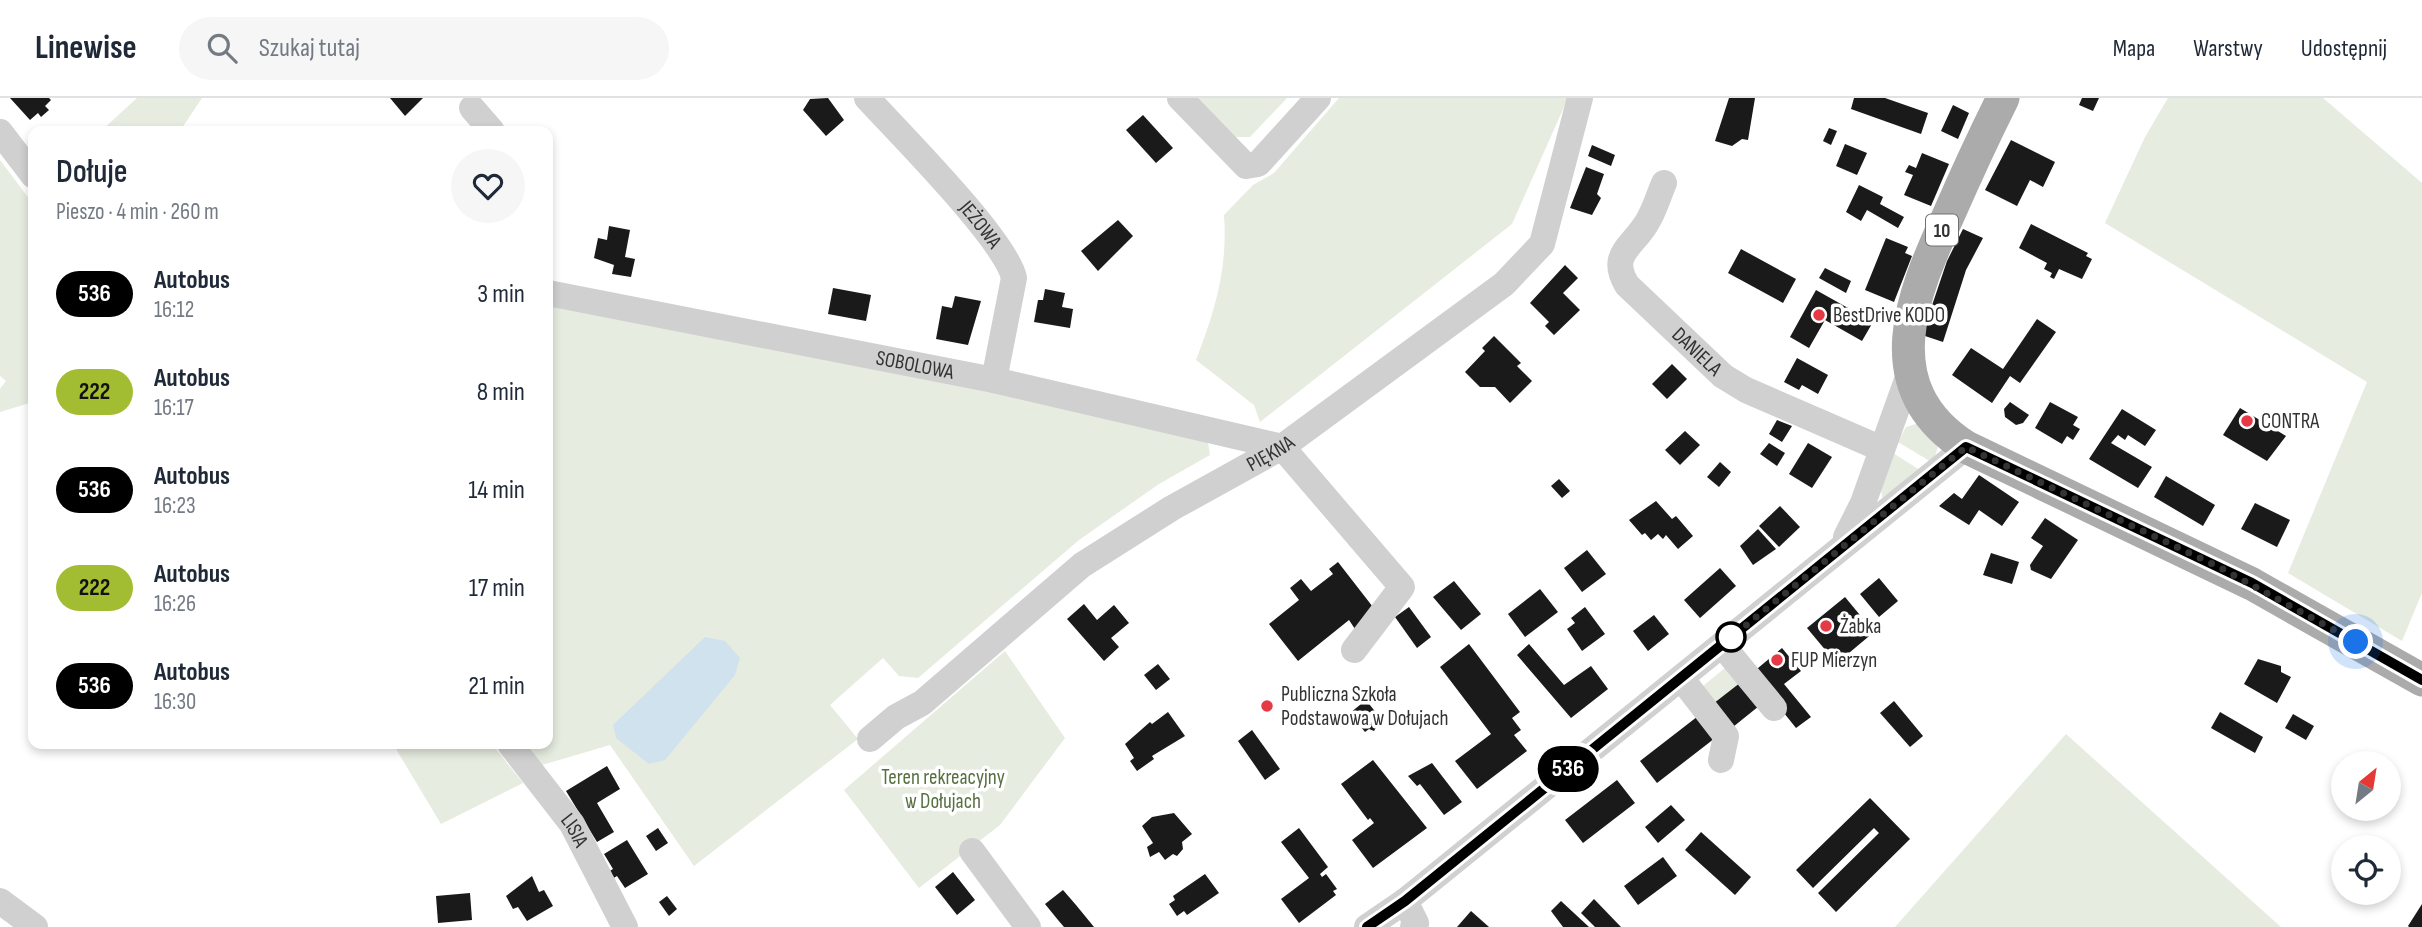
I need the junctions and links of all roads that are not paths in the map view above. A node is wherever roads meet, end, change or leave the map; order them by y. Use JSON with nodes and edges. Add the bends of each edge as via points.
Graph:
{"nodes":[{"id":1,"x":867,"y":98,"type":"edge"},
{"id":2,"x":1180,"y":98,"type":"edge"},
{"id":3,"x":1318,"y":98,"type":"edge"},
{"id":4,"x":1580,"y":98,"type":"edge"},
{"id":5,"x":2003,"y":98,"type":"edge"},
{"id":6,"x":472,"y":108,"type":"dead end"},
{"id":7,"x":488,"y":126,"type":"edge"},
{"id":8,"x":0,"y":132,"type":"edge"},
{"id":9,"x":28,"y":168,"type":"edge"},
{"id":10,"x":1664,"y":183,"type":"dead end"},
{"id":11,"x":553,"y":294,"type":"edge"},
{"id":12,"x":1911,"y":369,"type":"junction"},
{"id":13,"x":994,"y":380,"type":"junction"},
{"id":14,"x":1282,"y":447,"type":"junction"},
{"id":15,"x":1966,"y":447,"type":"junction"},
{"id":16,"x":1882,"y":449,"type":"junction"},
{"id":17,"x":1839,"y":547,"type":"junction"},
{"id":18,"x":1722,"y":645,"type":"junction"},
{"id":19,"x":1354,"y":650,"type":"dead end"},
{"id":20,"x":1681,"y":678,"type":"junction"},
{"id":21,"x":2422,"y":680,"type":"edge"},
{"id":22,"x":1774,"y":708,"type":"dead end"},
{"id":23,"x":870,"y":739,"type":"dead end"},
{"id":24,"x":514,"y":749,"type":"edge"},
{"id":25,"x":1721,"y":760,"type":"dead end"},
{"id":26,"x":972,"y":851,"type":"dead end"},
{"id":27,"x":0,"y":901,"type":"edge"},
{"id":28,"x":1405,"y":901,"type":"junction"},
{"id":29,"x":35,"y":927,"type":"edge"},
{"id":30,"x":625,"y":927,"type":"edge"},
{"id":31,"x":1028,"y":927,"type":"edge"},
{"id":32,"x":1367,"y":927,"type":"edge"},
{"id":33,"x":1413,"y":927,"type":"edge"}],
"edges":[{"from":1,"to":13,"type":"street","name":"JEŻOWA","via":[[1011,264],[1014,278]]},
{"from":2,"to":3,"type":"street","via":[[1246,166],[1258,164]]},
{"from":4,"to":14,"type":"street","name":"PIĘKNA","via":[[1542,244],[1504,284]]},
{"from":5,"to":12,"type":"main road","number":"10","via":[[1918,287],[1909,319]]},
{"from":6,"to":7,"type":"street"},
{"from":8,"to":9,"type":"street"},
{"from":10,"to":16,"type":"street","name":"DANIELA","via":[[1647,223],[1619,263],[1627,285],[1723,376]]},
{"from":11,"to":13,"type":"street","name":"SOBOLOWA"},
{"from":12,"to":15,"type":"main road","number":"10","via":[[1928,411]]},
{"from":12,"to":16,"type":"street"},
{"from":13,"to":14,"type":"street","name":"SOBOLOWA"},
{"from":14,"to":19,"type":"street","via":[[1402,587]]},
{"from":14,"to":23,"type":"street","name":"PIĘKNA","via":[[1082,565],[922,703],[896,716]]},
{"from":15,"to":17,"type":"street"},
{"from":15,"to":21,"type":"main road","number":"10","via":[[2252,583]]},
{"from":16,"to":17,"type":"street","via":[[1857,518]]},
{"from":17,"to":18,"type":"street"},
{"from":18,"to":20,"type":"street"},
{"from":18,"to":22,"type":"street"},
{"from":20,"to":25,"type":"street","via":[[1726,736]]},
{"from":20,"to":28,"type":"street"},
{"from":24,"to":30,"type":"street","name":"LISIA","via":[[572,824]]},
{"from":26,"to":31,"type":"street"},
{"from":27,"to":29,"type":"street"},
{"from":28,"to":32,"type":"street"},
{"from":28,"to":33,"type":"street","via":[[1416,923]]}]}
